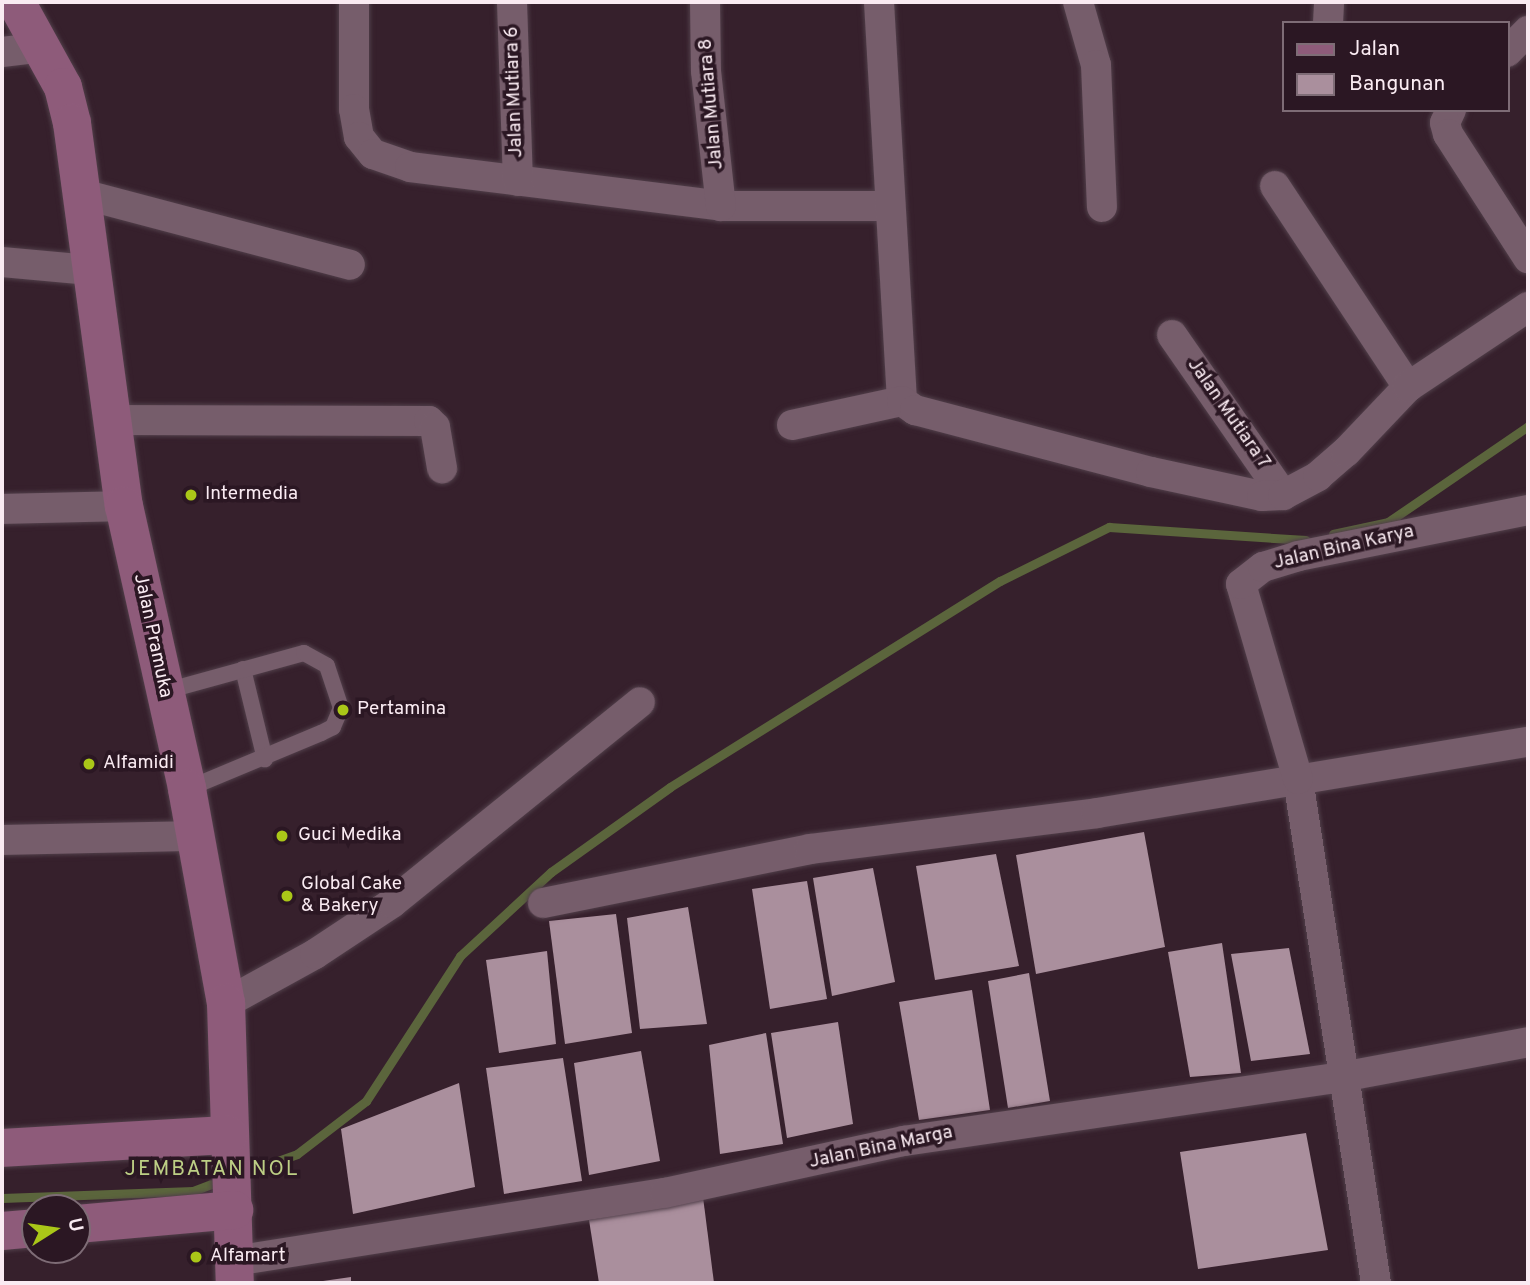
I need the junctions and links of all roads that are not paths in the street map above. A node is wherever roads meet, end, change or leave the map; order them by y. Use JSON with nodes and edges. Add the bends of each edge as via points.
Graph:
{"nodes":[{"id":1,"x":16,"y":2,"type":"edge"},
{"id":2,"x":354,"y":2,"type":"edge"},
{"id":3,"x":512,"y":2,"type":"edge"},
{"id":4,"x":705,"y":2,"type":"edge"},
{"id":5,"x":879,"y":2,"type":"edge"},
{"id":6,"x":1078,"y":2,"type":"edge"},
{"id":7,"x":1329,"y":2,"type":"edge"},
{"id":8,"x":1328,"y":21,"type":"edge"},
{"id":9,"x":1528,"y":30,"type":"edge"},
{"id":10,"x":44,"y":47,"type":"junction"},
{"id":11,"x":1509,"y":50,"type":"edge"},
{"id":12,"x":2,"y":52,"type":"edge"},
{"id":13,"x":1450,"y":112,"type":"edge"},
{"id":14,"x":518,"y":181,"type":"junction"},
{"id":15,"x":1275,"y":186,"type":"dead end"},
{"id":16,"x":82,"y":194,"type":"junction"},
{"id":17,"x":721,"y":206,"type":"junction"},
{"id":18,"x":890,"y":206,"type":"junction"},
{"id":19,"x":1102,"y":206,"type":"dead end"},
{"id":20,"x":1528,"y":258,"type":"edge"},
{"id":21,"x":2,"y":262,"type":"edge"},
{"id":22,"x":350,"y":264,"type":"dead end"},
{"id":23,"x":90,"y":270,"type":"junction"},
{"id":24,"x":1528,"y":307,"type":"edge"},
{"id":25,"x":1172,"y":335,"type":"dead end"},
{"id":26,"x":1408,"y":387,"type":"junction"},
{"id":27,"x":902,"y":401,"type":"junction"},
{"id":28,"x":111,"y":420,"type":"junction"},
{"id":29,"x":792,"y":425,"type":"dead end"},
{"id":30,"x":442,"y":468,"type":"dead end"},
{"id":31,"x":1283,"y":495,"type":"junction"},
{"id":32,"x":124,"y":506,"type":"junction"},
{"id":33,"x":2,"y":509,"type":"edge"},
{"id":34,"x":1528,"y":510,"type":"edge"},
{"id":35,"x":243,"y":669,"type":"junction"},
{"id":36,"x":163,"y":691,"type":"junction"},
{"id":37,"x":640,"y":702,"type":"dead end"},
{"id":38,"x":1528,"y":742,"type":"edge"},
{"id":39,"x":265,"y":759,"type":"junction"},
{"id":40,"x":1298,"y":779,"type":"junction"},
{"id":41,"x":187,"y":789,"type":"junction"},
{"id":42,"x":196,"y":836,"type":"junction"},
{"id":43,"x":2,"y":840,"type":"edge"},
{"id":44,"x":543,"y":903,"type":"dead end"},
{"id":45,"x":226,"y":1003,"type":"junction"},
{"id":46,"x":1528,"y":1042,"type":"edge"},
{"id":47,"x":1347,"y":1076,"type":"junction"},
{"id":48,"x":230,"y":1145,"type":"junction"},
{"id":49,"x":2,"y":1148,"type":"edge"},
{"id":50,"x":233,"y":1203,"type":"junction"},
{"id":51,"x":91,"y":1222,"type":"edge"},
{"id":52,"x":21,"y":1229,"type":"edge"},
{"id":53,"x":2,"y":1231,"type":"edge"},
{"id":54,"x":234,"y":1272,"type":"edge"},
{"id":55,"x":1376,"y":1283,"type":"edge"}],
"edges":[{"from":1,"to":10,"type":"street","name":"Jalan Pramuka"},
{"from":2,"to":14,"type":"street","via":[[354,109],[359,137],[373,155],[410,167]]},
{"from":3,"to":14,"type":"street","name":"Jalan Mutiara 6"},
{"from":4,"to":17,"type":"street","name":"Jalan Mutiara 8","via":[[706,71]]},
{"from":5,"to":18,"type":"street"},
{"from":6,"to":19,"type":"street","via":[[1096,65]]},
{"from":7,"to":8,"type":"street"},
{"from":9,"to":11,"type":"street"},
{"from":10,"to":12,"type":"street"},
{"from":10,"to":16,"type":"street","name":"Jalan Pramuka","via":[[63,87]]},
{"from":13,"to":20,"type":"street","via":[[1448,134]]},
{"from":14,"to":17,"type":"street"},
{"from":15,"to":26,"type":"street"},
{"from":16,"to":22,"type":"street"},
{"from":16,"to":23,"type":"street","name":"Jalan Pramuka"},
{"from":17,"to":18,"type":"street"},
{"from":18,"to":27,"type":"street"},
{"from":21,"to":23,"type":"street"},
{"from":23,"to":28,"type":"street","name":"Jalan Pramuka"},
{"from":24,"to":26,"type":"street"},
{"from":25,"to":31,"type":"street","name":"Jalan Mutiara 7"},
{"from":26,"to":31,"type":"street","via":[[1346,452],[1318,476]]},
{"from":27,"to":29,"type":"street"},
{"from":27,"to":31,"type":"street","via":[[915,410],[1151,472],[1262,496]]},
{"from":28,"to":30,"type":"street","via":[[429,421],[435,427]]},
{"from":28,"to":32,"type":"street","name":"Jalan Pramuka"},
{"from":32,"to":33,"type":"street"},
{"from":32,"to":36,"type":"street","name":"Jalan Pramuka"},
{"from":34,"to":40,"type":"street","name":"Jalan Bina Karya","via":[[1298,556],[1263,567],[1241,584]]},
{"from":35,"to":36,"type":"lane"},
{"from":35,"to":39,"type":"lane"},
{"from":35,"to":39,"type":"lane","via":[[304,653],[317,657],[327,666],[341,708],[333,727]]},
{"from":36,"to":41,"type":"street","name":"Jalan Pramuka"},
{"from":37,"to":45,"type":"street","via":[[392,903],[315,954]]},
{"from":38,"to":40,"type":"street"},
{"from":39,"to":41,"type":"lane"},
{"from":40,"to":44,"type":"street","via":[[1097,813],[810,849]]},
{"from":40,"to":47,"type":"street"},
{"from":41,"to":42,"type":"street","name":"Jalan Pramuka"},
{"from":42,"to":43,"type":"street"},
{"from":42,"to":45,"type":"street","name":"Jalan Pramuka"},
{"from":45,"to":48,"type":"street","name":"Jalan Pramuka"},
{"from":46,"to":47,"type":"street","name":"Jalan Bina Marga"},
{"from":47,"to":54,"type":"street","name":"Jalan Bina Marga","via":[[951,1133],[665,1193]]},
{"from":47,"to":55,"type":"street"},
{"from":48,"to":49,"type":"street"},
{"from":48,"to":50,"type":"street","name":"Jalan Pramuka"},
{"from":50,"to":51,"type":"street"},
{"from":50,"to":54,"type":"street","name":"Jalan Pramuka"},
{"from":52,"to":53,"type":"street"}]}
